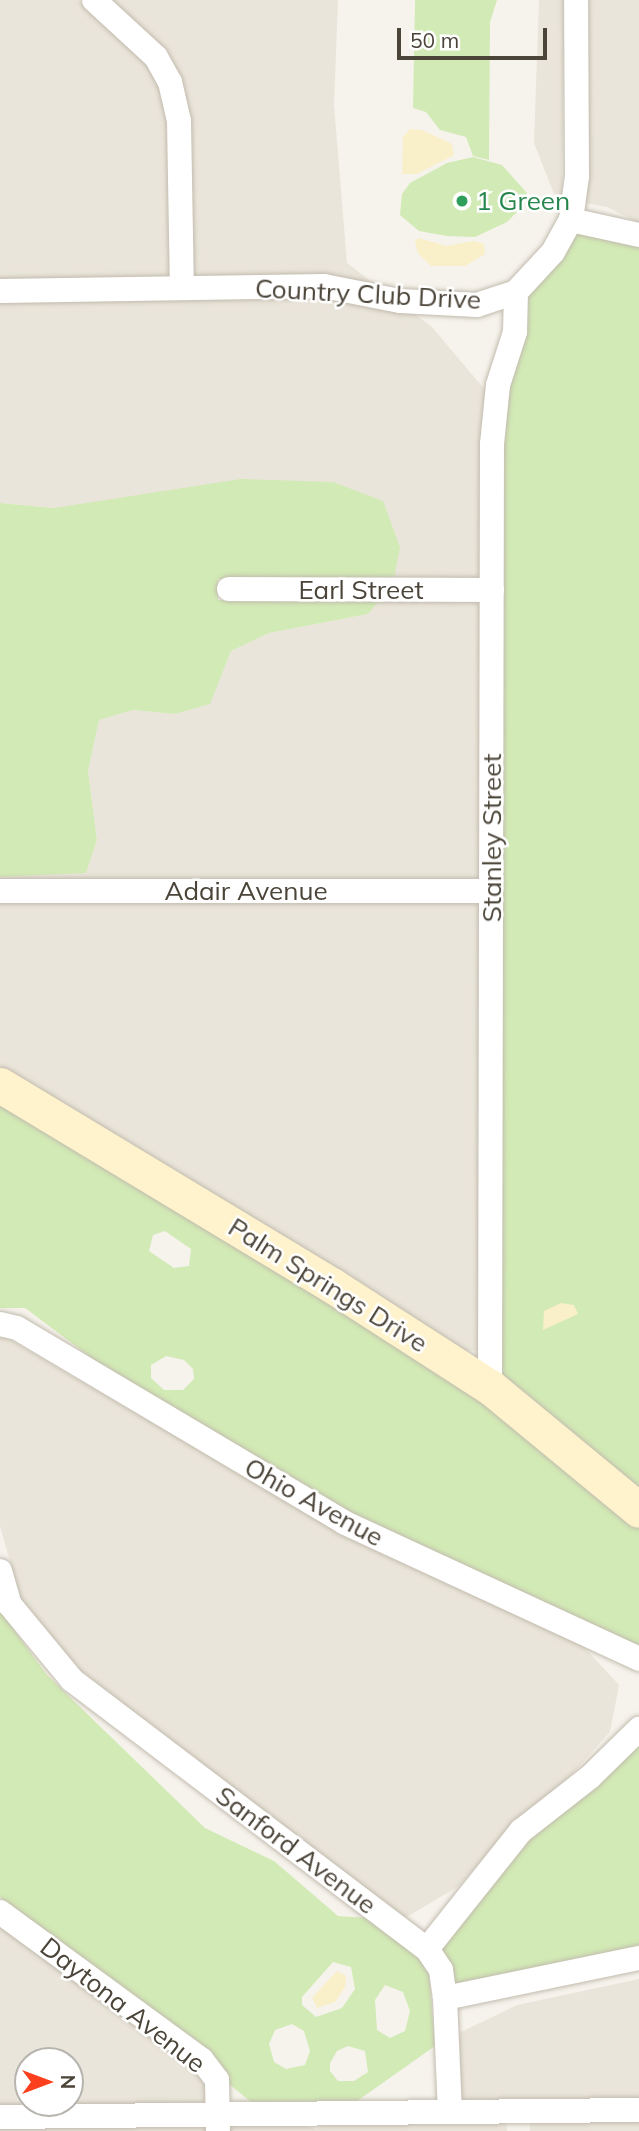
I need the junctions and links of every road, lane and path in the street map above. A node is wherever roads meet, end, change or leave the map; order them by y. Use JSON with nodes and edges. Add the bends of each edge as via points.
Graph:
{"nodes":[{"id":1,"x":94,"y":0,"type":"edge"},
{"id":2,"x":576,"y":0,"type":"edge"},
{"id":3,"x":571,"y":219,"type":"junction"},
{"id":4,"x":639,"y":235,"type":"edge"},
{"id":5,"x":182,"y":287,"type":"junction"},
{"id":6,"x":0,"y":291,"type":"edge"},
{"id":7,"x":516,"y":292,"type":"junction"},
{"id":8,"x":229,"y":589,"type":"dead end"},
{"id":9,"x":492,"y":590,"type":"junction"},
{"id":10,"x":0,"y":891,"type":"edge"},
{"id":11,"x":491,"y":891,"type":"junction"},
{"id":12,"x":0,"y":1086,"type":"edge"},
{"id":13,"x":0,"y":1324,"type":"edge"},
{"id":14,"x":490,"y":1387,"type":"junction"},
{"id":15,"x":639,"y":1510,"type":"edge"},
{"id":16,"x":0,"y":1571,"type":"edge"},
{"id":17,"x":639,"y":1659,"type":"edge"},
{"id":18,"x":639,"y":1730,"type":"edge"},
{"id":19,"x":0,"y":1912,"type":"edge"},
{"id":20,"x":427,"y":1949,"type":"junction"},
{"id":21,"x":639,"y":1958,"type":"edge"},
{"id":22,"x":446,"y":1998,"type":"junction"},
{"id":23,"x":639,"y":2110,"type":"edge"},
{"id":24,"x":450,"y":2112,"type":"junction"},
{"id":25,"x":0,"y":2117,"type":"edge"},
{"id":26,"x":518,"y":2121,"type":"edge"},
{"id":27,"x":218,"y":2122,"type":"edge"}],
"edges":[{"from":1,"to":5,"type":"street","via":[[156,57],[170,82],[179,121]]},
{"from":2,"to":3,"type":"street","via":[[577,176]]},
{"from":3,"to":4,"type":"street"},
{"from":3,"to":7,"type":"street","name":"Country Club Drive","via":[[553,252]]},
{"from":5,"to":6,"type":"street","name":"Country Club Drive"},
{"from":5,"to":7,"type":"street","name":"Country Club Drive","via":[[324,286],[400,301],[477,305]]},
{"from":7,"to":9,"type":"street","name":"Stanley Street","via":[[515,332],[498,385],[492,444]]},
{"from":8,"to":9,"type":"street","name":"Earl Street"},
{"from":9,"to":11,"type":"street","name":"Stanley Street"},
{"from":10,"to":11,"type":"street","name":"Adair Avenue"},
{"from":11,"to":14,"type":"street","name":"Stanley Street"},
{"from":12,"to":14,"type":"street","name":"Palm Springs Drive"},
{"from":13,"to":17,"type":"street","name":"Ohio Avenue","via":[[17,1328],[345,1523]]},
{"from":14,"to":15,"type":"street","name":"Palm Springs Drive"},
{"from":16,"to":20,"type":"street","name":"Sanford Avenue","via":[[9,1605],[72,1680]]},
{"from":18,"to":20,"type":"street","via":[[590,1777],[521,1831]]},
{"from":19,"to":27,"type":"street","name":"Daytona Avenue","via":[[202,2060],[217,2081]]},
{"from":20,"to":22,"type":"street","name":"Sanford Avenue","via":[[441,1970]]},
{"from":21,"to":22,"type":"street"},
{"from":22,"to":24,"type":"street"},
{"from":23,"to":26,"type":"street"},
{"from":24,"to":26,"type":"street"},
{"from":24,"to":27,"type":"street"},
{"from":25,"to":27,"type":"street"}]}
